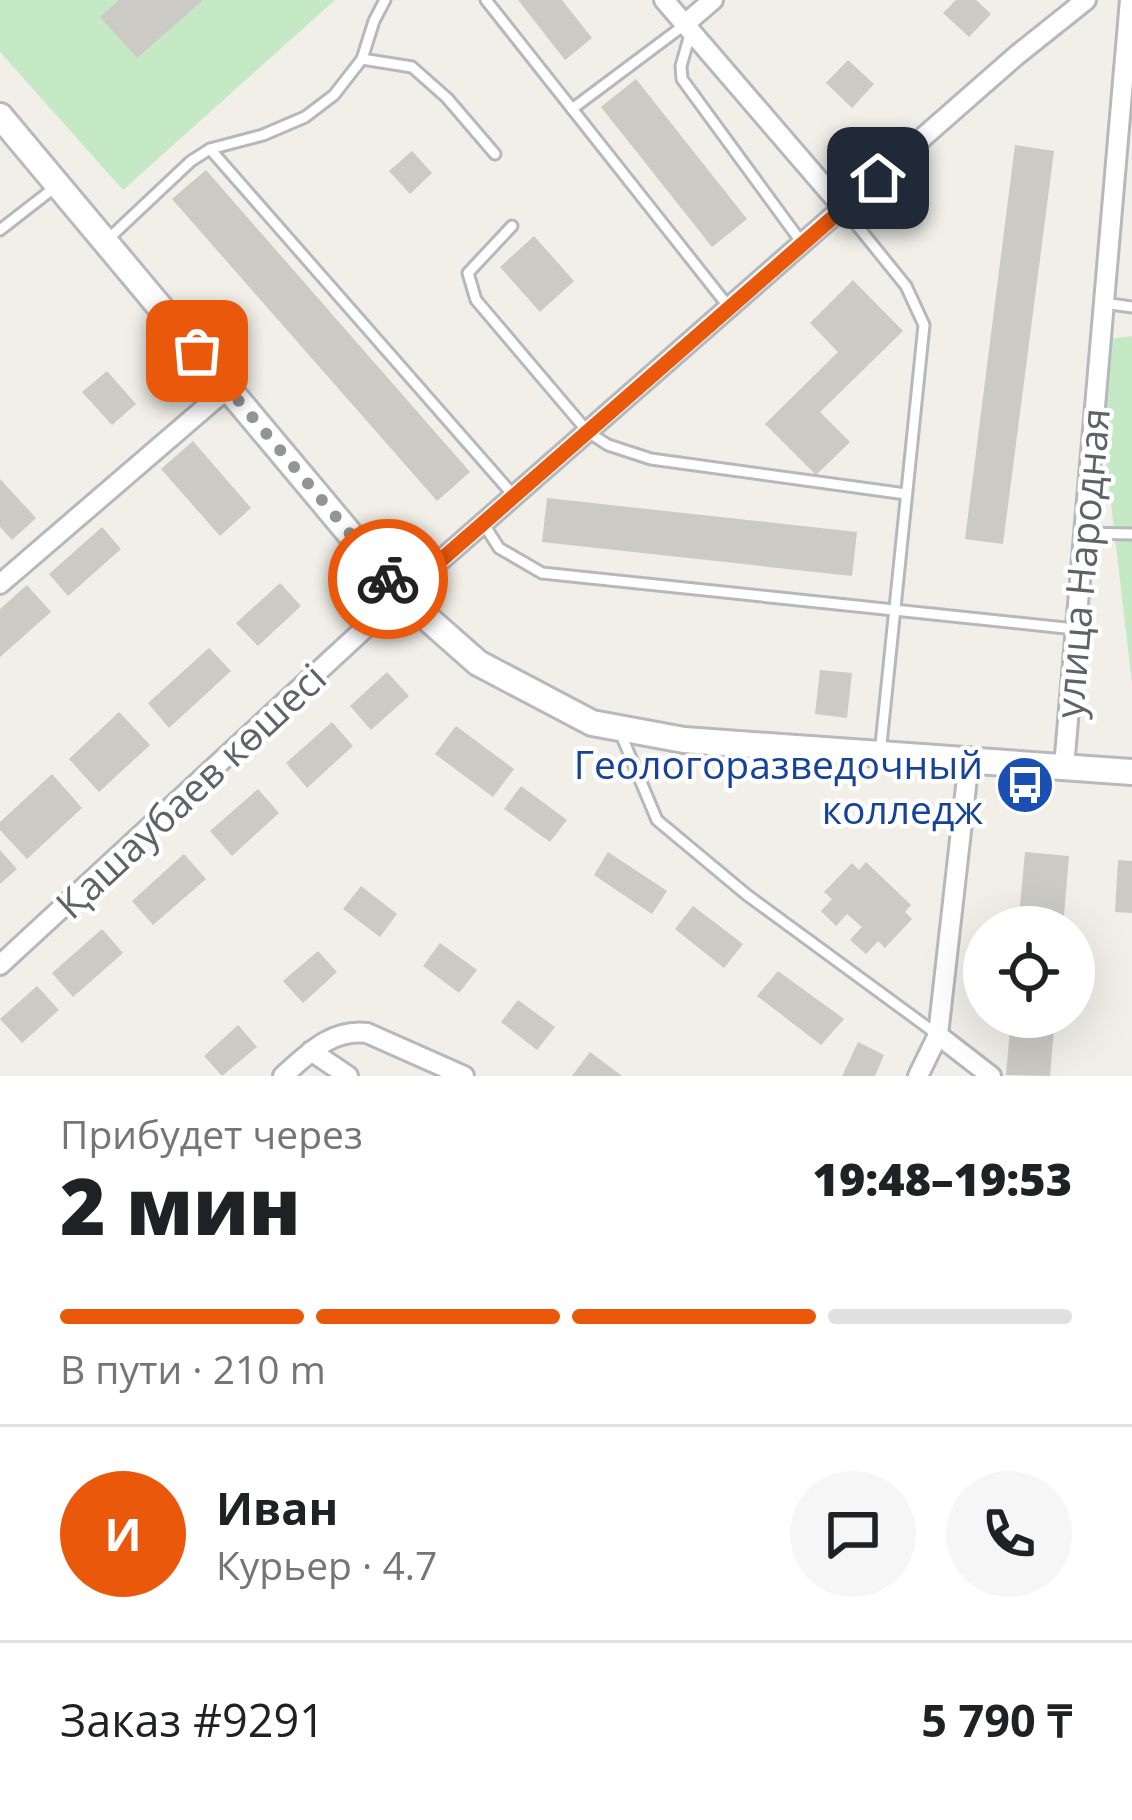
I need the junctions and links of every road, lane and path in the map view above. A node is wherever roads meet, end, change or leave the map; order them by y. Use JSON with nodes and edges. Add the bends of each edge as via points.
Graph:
{"nodes":[{"id":1,"x":385,"y":0,"type":"edge"},
{"id":2,"x":486,"y":0,"type":"edge"},
{"id":3,"x":664,"y":0,"type":"edge"},
{"id":4,"x":713,"y":0,"type":"edge"},
{"id":5,"x":1086,"y":0,"type":"edge"},
{"id":6,"x":1130,"y":0,"type":"edge"},
{"id":7,"x":688,"y":28,"type":"junction"},
{"id":8,"x":1129,"y":42,"type":"edge"},
{"id":9,"x":362,"y":59,"type":"junction"},
{"id":10,"x":572,"y":109,"type":"junction"},
{"id":11,"x":0,"y":116,"type":"edge"},
{"id":12,"x":210,"y":149,"type":"junction"},
{"id":13,"x":495,"y":154,"type":"dead end"},
{"id":14,"x":58,"y":185,"type":"junction"},
{"id":15,"x":843,"y":208,"type":"junction"},
{"id":16,"x":512,"y":226,"type":"dead end"},
{"id":17,"x":0,"y":230,"type":"edge"},
{"id":18,"x":105,"y":242,"type":"junction"},
{"id":19,"x":803,"y":243,"type":"junction"},
{"id":20,"x":1103,"y":303,"type":"junction"},
{"id":21,"x":1132,"y":307,"type":"edge"},
{"id":22,"x":729,"y":308,"type":"junction"},
{"id":23,"x":228,"y":388,"type":"junction"},
{"id":24,"x":588,"y":431,"type":"junction"},
{"id":25,"x":906,"y":494,"type":"junction"},
{"id":26,"x":514,"y":496,"type":"junction"},
{"id":27,"x":483,"y":523,"type":"junction"},
{"id":28,"x":1084,"y":532,"type":"junction"},
{"id":29,"x":1132,"y":533,"type":"edge"},
{"id":30,"x":0,"y":584,"type":"edge"},
{"id":31,"x":401,"y":595,"type":"junction"},
{"id":32,"x":895,"y":612,"type":"junction"},
{"id":33,"x":1076,"y":629,"type":"junction"},
{"id":34,"x":618,"y":728,"type":"junction"},
{"id":35,"x":880,"y":754,"type":"junction"},
{"id":36,"x":969,"y":760,"type":"junction"},
{"id":37,"x":1064,"y":767,"type":"junction"},
{"id":38,"x":1132,"y":772,"type":"edge"},
{"id":39,"x":0,"y":965,"type":"edge"},
{"id":40,"x":938,"y":1035,"type":"junction"},
{"id":41,"x":311,"y":1051,"type":"junction"},
{"id":42,"x":284,"y":1076,"type":"edge"},
{"id":43,"x":348,"y":1076,"type":"edge"},
{"id":44,"x":464,"y":1076,"type":"edge"},
{"id":45,"x":918,"y":1076,"type":"edge"},
{"id":46,"x":991,"y":1076,"type":"edge"}],
"edges":[{"from":1,"to":9,"type":"lane"},
{"from":2,"to":10,"type":"lane"},
{"from":3,"to":7,"type":"street"},
{"from":4,"to":7,"type":"street"},
{"from":5,"to":15,"type":"street","name":"Қашаубаев көшесі"},
{"from":6,"to":8,"type":"street","name":"улица Народная"},
{"from":7,"to":10,"type":"lane"},
{"from":7,"to":15,"type":"street"},
{"from":7,"to":19,"type":"lane","via":[[682,79]]},
{"from":8,"to":20,"type":"street","name":"улица Народная"},
{"from":9,"to":12,"type":"lane","via":[[305,116]]},
{"from":9,"to":13,"type":"lane","via":[[412,67]]},
{"from":10,"to":22,"type":"lane"},
{"from":11,"to":14,"type":"street"},
{"from":12,"to":18,"type":"lane"},
{"from":12,"to":26,"type":"lane"},
{"from":14,"to":17,"type":"lane"},
{"from":14,"to":18,"type":"street"},
{"from":15,"to":19,"type":"street","name":"Қашаубаев көшесі"},
{"from":15,"to":25,"type":"lane","via":[[906,286],[924,326]]},
{"from":16,"to":24,"type":"lane","via":[[468,273],[476,300]]},
{"from":18,"to":23,"type":"street"},
{"from":19,"to":22,"type":"street","name":"Қашаубаев көшесі"},
{"from":20,"to":21,"type":"lane"},
{"from":20,"to":28,"type":"street","name":"улица Народная"},
{"from":22,"to":24,"type":"street","name":"Қашаубаев көшесі"},
{"from":23,"to":30,"type":"street"},
{"from":23,"to":31,"type":"street"},
{"from":24,"to":25,"type":"lane","via":[[651,459]]},
{"from":24,"to":26,"type":"street","name":"Қашаубаев көшесі"},
{"from":25,"to":32,"type":"lane"},
{"from":26,"to":27,"type":"street","name":"Қашаубаев көшесі"},
{"from":27,"to":31,"type":"street","name":"Қашаубаев көшесі"},
{"from":27,"to":32,"type":"lane","via":[[499,548],[542,573]]},
{"from":28,"to":29,"type":"lane"},
{"from":28,"to":33,"type":"street","name":"улица Народная"},
{"from":31,"to":34,"type":"street","via":[[478,664],[592,723]]},
{"from":31,"to":39,"type":"street","name":"Қашаубаев көшесі"},
{"from":32,"to":33,"type":"lane"},
{"from":32,"to":35,"type":"lane"},
{"from":33,"to":37,"type":"street","name":"улица Народная"},
{"from":34,"to":35,"type":"street"},
{"from":34,"to":40,"type":"lane","via":[[657,820]]},
{"from":35,"to":36,"type":"street"},
{"from":36,"to":37,"type":"street"},
{"from":36,"to":40,"type":"street"},
{"from":37,"to":38,"type":"street"},
{"from":40,"to":45,"type":"street"},
{"from":40,"to":46,"type":"street"},
{"from":41,"to":42,"type":"street"},
{"from":41,"to":43,"type":"street"},
{"from":41,"to":44,"type":"street","via":[[350,1031],[367,1033]]}]}
